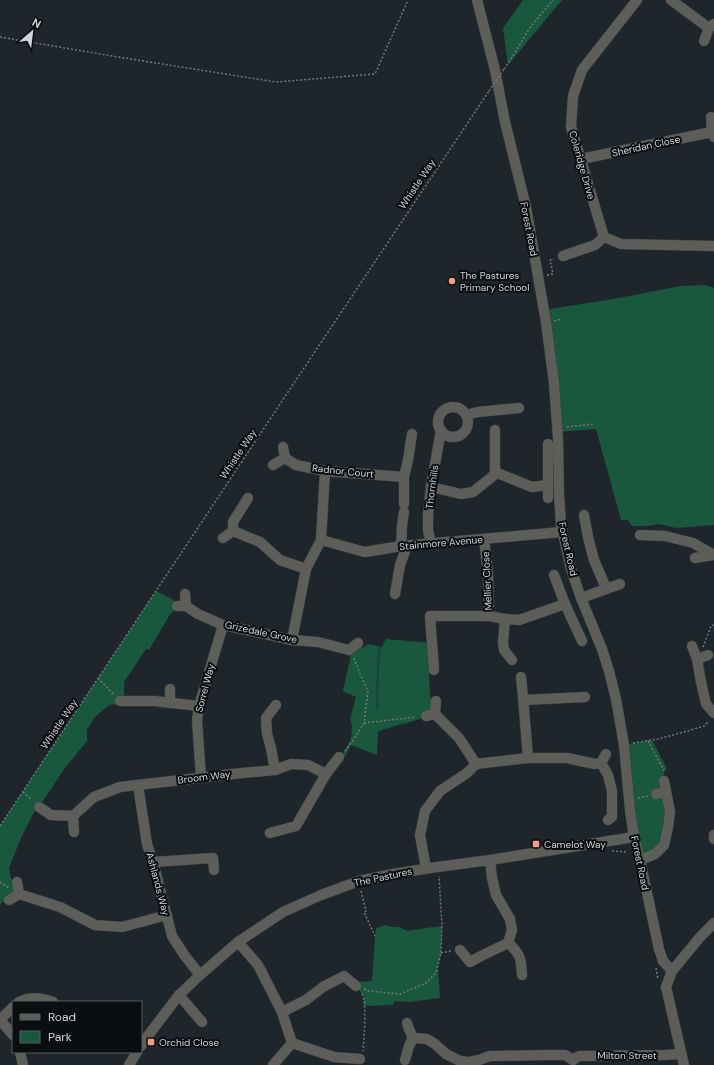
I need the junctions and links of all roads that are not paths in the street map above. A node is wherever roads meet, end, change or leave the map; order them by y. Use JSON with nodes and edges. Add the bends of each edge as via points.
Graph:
{"nodes":[{"id":1,"x":477,"y":0,"type":"edge"},
{"id":2,"x":637,"y":0,"type":"edge"},
{"id":3,"x":671,"y":0,"type":"edge"},
{"id":4,"x":712,"y":26,"type":"edge"},
{"id":5,"x":704,"y":41,"type":"dead end"},
{"id":6,"x":711,"y":117,"type":"dead end"},
{"id":7,"x":713,"y":135,"type":"edge"},
{"id":8,"x":581,"y":159,"type":"junction"},
{"id":9,"x":604,"y":237,"type":"junction"},
{"id":10,"x":714,"y":246,"type":"edge"},
{"id":11,"x":564,"y":256,"type":"road end"},
{"id":12,"x":519,"y":408,"type":"dead end"},
{"id":13,"x":466,"y":415,"type":"junction"},
{"id":14,"x":441,"y":430,"type":"junction"},
{"id":15,"x":495,"y":430,"type":"dead end"},
{"id":16,"x":412,"y":434,"type":"dead end"},
{"id":17,"x":548,"y":444,"type":"dead end"},
{"id":18,"x":283,"y":447,"type":"dead end"},
{"id":19,"x":285,"y":458,"type":"junction"},
{"id":20,"x":273,"y":465,"type":"dead end"},
{"id":21,"x":325,"y":471,"type":"junction"},
{"id":22,"x":495,"y":472,"type":"junction"},
{"id":23,"x":404,"y":477,"type":"junction"},
{"id":24,"x":548,"y":485,"type":"junction"},
{"id":25,"x":431,"y":486,"type":"junction"},
{"id":26,"x":248,"y":498,"type":"dead end"},
{"id":27,"x":548,"y":498,"type":"dead end"},
{"id":28,"x":584,"y":515,"type":"dead end"},
{"id":29,"x":233,"y":531,"type":"junction"},
{"id":30,"x":562,"y":532,"type":"junction"},
{"id":31,"x":640,"y":535,"type":"dead end"},
{"id":32,"x":223,"y":538,"type":"dead end"},
{"id":33,"x":484,"y":539,"type":"junction"},
{"id":34,"x":321,"y":540,"type":"junction"},
{"id":35,"x":431,"y":544,"type":"junction"},
{"id":36,"x":404,"y":546,"type":"junction"},
{"id":37,"x":714,"y":555,"type":"edge"},
{"id":38,"x":695,"y":558,"type":"dead end"},
{"id":39,"x":306,"y":569,"type":"junction"},
{"id":40,"x":554,"y":575,"type":"dead end"},
{"id":41,"x":620,"y":584,"type":"dead end"},
{"id":42,"x":606,"y":588,"type":"junction"},
{"id":43,"x":186,"y":594,"type":"dead end"},
{"id":44,"x":395,"y":594,"type":"dead end"},
{"id":45,"x":581,"y":598,"type":"junction"},
{"id":46,"x":565,"y":604,"type":"junction"},
{"id":47,"x":489,"y":616,"type":"junction"},
{"id":48,"x":505,"y":619,"type":"junction"},
{"id":49,"x":223,"y":625,"type":"junction"},
{"id":50,"x":292,"y":640,"type":"junction"},
{"id":51,"x":582,"y":641,"type":"dead end"},
{"id":52,"x":358,"y":643,"type":"dead end"},
{"id":53,"x":692,"y":646,"type":"dead end"},
{"id":54,"x":708,"y":655,"type":"dead end"},
{"id":55,"x":697,"y":659,"type":"junction"},
{"id":56,"x":512,"y":660,"type":"dead end"},
{"id":57,"x":434,"y":670,"type":"dead end"},
{"id":58,"x":521,"y":677,"type":"dead end"},
{"id":59,"x":170,"y":689,"type":"dead end"},
{"id":60,"x":584,"y":697,"type":"dead end"},
{"id":61,"x":523,"y":699,"type":"junction"},
{"id":62,"x":120,"y":701,"type":"road end"},
{"id":63,"x":436,"y":701,"type":"dead end"},
{"id":64,"x":170,"y":703,"type":"junction"},
{"id":65,"x":276,"y":705,"type":"dead end"},
{"id":66,"x":199,"y":706,"type":"junction"},
{"id":67,"x":713,"y":716,"type":"edge"},
{"id":68,"x":606,"y":754,"type":"dead end"},
{"id":69,"x":339,"y":757,"type":"road end"},
{"id":70,"x":528,"y":758,"type":"junction"},
{"id":71,"x":476,"y":764,"type":"junction"},
{"id":72,"x":598,"y":764,"type":"junction"},
{"id":73,"x":275,"y":770,"type":"junction"},
{"id":74,"x":326,"y":774,"type":"junction"},
{"id":75,"x":200,"y":777,"type":"junction"},
{"id":76,"x":664,"y":781,"type":"road end"},
{"id":77,"x":138,"y":785,"type":"junction"},
{"id":78,"x":39,"y":807,"type":"road end"},
{"id":79,"x":73,"y":816,"type":"junction"},
{"id":80,"x":608,"y":820,"type":"dead end"},
{"id":81,"x":74,"y":832,"type":"dead end"},
{"id":82,"x":270,"y":833,"type":"dead end"},
{"id":83,"x":714,"y":835,"type":"edge"},
{"id":84,"x":634,"y":837,"type":"junction"},
{"id":85,"x":714,"y":839,"type":"edge"},
{"id":86,"x":490,"y":860,"type":"junction"},
{"id":87,"x":640,"y":860,"type":"junction"},
{"id":88,"x":153,"y":862,"type":"junction"},
{"id":89,"x":426,"y":868,"type":"junction"},
{"id":90,"x":214,"y":870,"type":"dead end"},
{"id":91,"x":17,"y":882,"type":"dead end"},
{"id":92,"x":19,"y":894,"type":"junction"},
{"id":93,"x":9,"y":900,"type":"dead end"},
{"id":94,"x":167,"y":915,"type":"junction"},
{"id":95,"x":714,"y":923,"type":"edge"},
{"id":96,"x":238,"y":942,"type":"junction"},
{"id":97,"x":508,"y":943,"type":"junction"},
{"id":98,"x":460,"y":950,"type":"dead end"},
{"id":99,"x":672,"y":971,"type":"junction"},
{"id":100,"x":200,"y":975,"type":"junction"},
{"id":101,"x":522,"y":975,"type":"dead end"},
{"id":102,"x":356,"y":986,"type":"road end"},
{"id":103,"x":179,"y":996,"type":"junction"},
{"id":104,"x":21,"y":1001,"type":"edge"},
{"id":105,"x":51,"y":1001,"type":"edge"},
{"id":106,"x":12,"y":1008,"type":"edge"},
{"id":107,"x":282,"y":1012,"type":"junction"},
{"id":108,"x":0,"y":1020,"type":"edge"},
{"id":109,"x":202,"y":1022,"type":"dead end"},
{"id":110,"x":407,"y":1022,"type":"dead end"},
{"id":111,"x":12,"y":1034,"type":"edge"},
{"id":112,"x":413,"y":1038,"type":"junction"},
{"id":113,"x":292,"y":1043,"type":"junction"},
{"id":114,"x":142,"y":1044,"type":"edge"},
{"id":115,"x":20,"y":1053,"type":"edge"},
{"id":116,"x":136,"y":1053,"type":"edge"},
{"id":117,"x":682,"y":1054,"type":"junction"},
{"id":118,"x":360,"y":1059,"type":"road end"},
{"id":119,"x":405,"y":1060,"type":"dead end"},
{"id":120,"x":332,"y":1061,"type":"edge"},
{"id":121,"x":572,"y":1063,"type":"edge"},
{"id":122,"x":23,"y":1065,"type":"edge"},
{"id":123,"x":129,"y":1065,"type":"edge"},
{"id":124,"x":273,"y":1065,"type":"edge"},
{"id":125,"x":684,"y":1065,"type":"edge"}],
"edges":[{"from":1,"to":30,"type":"street","name":"Forest Road","via":[[526,207],[546,322],[554,383]]},
{"from":2,"to":8,"type":"street","name":"Coleridge Drive","via":[[582,70],[573,96],[571,127]]},
{"from":3,"to":4,"type":"street"},
{"from":4,"to":5,"type":"street"},
{"from":6,"to":7,"type":"street"},
{"from":7,"to":8,"type":"street","name":"Sheridan Close"},
{"from":8,"to":9,"type":"street","name":"Coleridge Drive"},
{"from":9,"to":10,"type":"street","via":[[621,244]]},
{"from":9,"to":11,"type":"street","via":[[595,245]]},
{"from":12,"to":13,"type":"street"},
{"from":13,"to":14,"type":"street","via":[[468,426],[461,435],[450,437]]},
{"from":13,"to":14,"type":"street","name":"Thornhills","via":[[457,408],[446,410],[439,419]]},
{"from":14,"to":25,"type":"street","name":"Thornhills"},
{"from":15,"to":22,"type":"street"},
{"from":16,"to":23,"type":"street"},
{"from":17,"to":24,"type":"street"},
{"from":18,"to":19,"type":"street"},
{"from":19,"to":20,"type":"street"},
{"from":19,"to":21,"type":"street","name":"Radnor Court","via":[[296,465]]},
{"from":21,"to":23,"type":"street","name":"Radnor Court"},
{"from":21,"to":34,"type":"street"},
{"from":22,"to":24,"type":"street","via":[[532,487]]},
{"from":22,"to":25,"type":"street","via":[[473,492],[461,494]]},
{"from":23,"to":36,"type":"street"},
{"from":24,"to":27,"type":"street"},
{"from":25,"to":35,"type":"street","name":"Thornhills","via":[[428,515]]},
{"from":26,"to":29,"type":"street","via":[[233,522]]},
{"from":28,"to":42,"type":"street","via":[[594,560]]},
{"from":29,"to":32,"type":"street"},
{"from":29,"to":39,"type":"street","via":[[260,542],[280,560]]},
{"from":30,"to":33,"type":"street","name":"Stainmore Avenue"},
{"from":30,"to":45,"type":"street","name":"Forest Road"},
{"from":31,"to":37,"type":"street","via":[[665,536],[693,542]]},
{"from":33,"to":35,"type":"street","name":"Stainmore Avenue"},
{"from":33,"to":47,"type":"street","name":"Mellier Close"},
{"from":34,"to":36,"type":"street","name":"Stainmore Avenue","via":[[365,552]]},
{"from":34,"to":39,"type":"street"},
{"from":35,"to":36,"type":"street","name":"Stainmore Avenue"},
{"from":36,"to":44,"type":"street"},
{"from":37,"to":38,"type":"street"},
{"from":39,"to":50,"type":"street"},
{"from":40,"to":46,"type":"street"},
{"from":41,"to":42,"type":"street"},
{"from":42,"to":45,"type":"street"},
{"from":43,"to":49,"type":"street","name":"Grizedale Grove","via":[[182,606]]},
{"from":45,"to":84,"type":"street","name":"Forest Road","via":[[602,649],[616,699]]},
{"from":46,"to":48,"type":"street","name":"Mellier Close","via":[[519,620]]},
{"from":46,"to":51,"type":"street"},
{"from":47,"to":48,"type":"street","name":"Mellier Close"},
{"from":47,"to":57,"type":"street","via":[[430,616]]},
{"from":48,"to":56,"type":"street","via":[[504,650]]},
{"from":49,"to":50,"type":"street","name":"Grizedale Grove"},
{"from":49,"to":66,"type":"street","name":"Sorrel Way"},
{"from":50,"to":52,"type":"street","name":"Grizedale Grove","via":[[318,642],[350,655]]},
{"from":53,"to":55,"type":"street"},
{"from":54,"to":55,"type":"street"},
{"from":55,"to":67,"type":"street","via":[[706,704]]},
{"from":58,"to":61,"type":"street"},
{"from":59,"to":64,"type":"street"},
{"from":60,"to":61,"type":"street"},
{"from":61,"to":70,"type":"street"},
{"from":62,"to":64,"type":"street"},
{"from":63,"to":71,"type":"street","via":[[430,715],[459,738]]},
{"from":64,"to":66,"type":"street"},
{"from":65,"to":73,"type":"street","via":[[266,718]]},
{"from":66,"to":75,"type":"street","name":"Sorrel Way","via":[[197,720]]},
{"from":68,"to":72,"type":"street"},
{"from":69,"to":74,"type":"street"},
{"from":70,"to":71,"type":"street"},
{"from":70,"to":72,"type":"street","via":[[567,758]]},
{"from":71,"to":89,"type":"street","via":[[440,792],[425,811],[420,835]]},
{"from":72,"to":80,"type":"street","via":[[608,775],[612,791],[612,817]]},
{"from":73,"to":74,"type":"street","name":"Broom Way","via":[[291,764],[308,765]]},
{"from":73,"to":75,"type":"street","name":"Broom Way"},
{"from":74,"to":82,"type":"street","via":[[296,826]]},
{"from":75,"to":77,"type":"street","name":"Broom Way"},
{"from":76,"to":87,"type":"street","via":[[661,793],[670,812],[664,845],[655,854]]},
{"from":77,"to":79,"type":"street","name":"Broom Way","via":[[120,787],[94,797]]},
{"from":77,"to":88,"type":"street","name":"Ashlands Way","via":[[147,844]]},
{"from":78,"to":79,"type":"street","via":[[51,815]]},
{"from":79,"to":81,"type":"street"},
{"from":83,"to":85,"type":"street"},
{"from":84,"to":86,"type":"street","name":"The Pastures"},
{"from":84,"to":87,"type":"street","name":"Forest Road"},
{"from":86,"to":89,"type":"street","name":"The Pastures"},
{"from":86,"to":97,"type":"street","via":[[496,895],[510,919],[512,930]]},
{"from":87,"to":99,"type":"street","name":"Forest Road","via":[[658,949],[663,961]]},
{"from":88,"to":90,"type":"street","via":[[213,858]]},
{"from":88,"to":94,"type":"street","name":"Ashlands Way"},
{"from":89,"to":96,"type":"street","name":"The Pastures","via":[[359,881],[321,895],[283,912]]},
{"from":91,"to":92,"type":"street"},
{"from":92,"to":93,"type":"street"},
{"from":92,"to":94,"type":"street","via":[[60,907],[96,925],[122,927]]},
{"from":94,"to":100,"type":"street","name":"Ashlands Way","via":[[172,936]]},
{"from":95,"to":99,"type":"street"},
{"from":96,"to":100,"type":"street","name":"The Pastures"},
{"from":96,"to":107,"type":"street","via":[[258,965]]},
{"from":97,"to":98,"type":"street","via":[[470,962]]},
{"from":97,"to":101,"type":"street","via":[[516,949],[521,960]]},
{"from":99,"to":117,"type":"street","via":[[666,987]]},
{"from":100,"to":103,"type":"street","name":"The Pastures"},
{"from":102,"to":107,"type":"street","via":[[345,972],[306,1000]]},
{"from":103,"to":109,"type":"street"},
{"from":103,"to":114,"type":"street","name":"The Pastures"},
{"from":104,"to":105,"type":"street","via":[[34,998]]},
{"from":106,"to":108,"type":"street"},
{"from":107,"to":113,"type":"street"},
{"from":108,"to":111,"type":"street"},
{"from":110,"to":112,"type":"street"},
{"from":112,"to":119,"type":"street"},
{"from":112,"to":121,"type":"street","via":[[436,1044],[446,1054],[460,1061],[469,1062],[490,1056],[564,1055]]},
{"from":113,"to":120,"type":"street"},
{"from":113,"to":124,"type":"street"},
{"from":115,"to":122,"type":"street"},
{"from":116,"to":123,"type":"street"},
{"from":117,"to":121,"type":"street","name":"Milton Street","via":[[580,1056]]},
{"from":117,"to":125,"type":"street"},
{"from":118,"to":120,"type":"street"}]}
